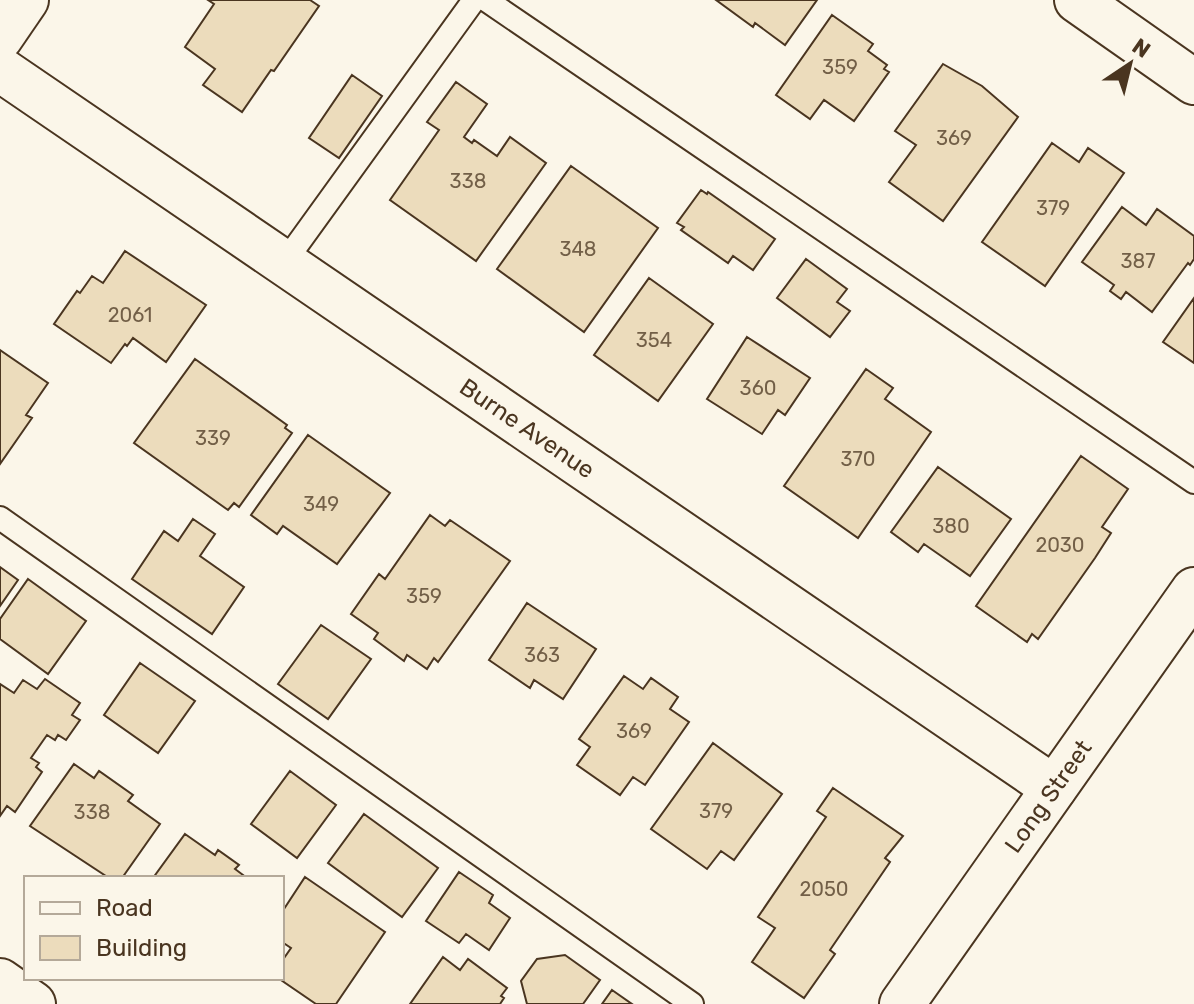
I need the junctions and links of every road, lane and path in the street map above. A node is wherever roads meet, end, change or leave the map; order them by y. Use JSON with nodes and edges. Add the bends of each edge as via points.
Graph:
{"nodes":[{"id":1,"x":26,"y":0,"type":"edge"},
{"id":2,"x":474,"y":0,"type":"edge"},
{"id":3,"x":486,"y":0,"type":"edge"},
{"id":4,"x":1077,"y":0,"type":"edge"},
{"id":5,"x":0,"y":38,"type":"edge"},
{"id":6,"x":0,"y":69,"type":"edge"},
{"id":7,"x":1194,"y":82,"type":"edge"},
{"id":8,"x":284,"y":263,"type":"junction"},
{"id":9,"x":1194,"y":482,"type":"edge"},
{"id":10,"x":0,"y":518,"type":"edge"},
{"id":11,"x":1194,"y":590,"type":"edge"},
{"id":12,"x":1054,"y":788,"type":"junction"},
{"id":13,"x":0,"y":981,"type":"edge"},
{"id":14,"x":33,"y":1004,"type":"edge"},
{"id":15,"x":692,"y":1004,"type":"edge"},
{"id":16,"x":902,"y":1004,"type":"edge"}],
"edges":[{"from":1,"to":5,"type":"street"},
{"from":2,"to":8,"type":"lane"},
{"from":3,"to":9,"type":"lane"},
{"from":4,"to":7,"type":"street"},
{"from":6,"to":8,"type":"street","name":"Burne Avenue"},
{"from":8,"to":12,"type":"street","name":"Burne Avenue"},
{"from":10,"to":15,"type":"lane"},
{"from":11,"to":12,"type":"street","name":"Long Street"},
{"from":12,"to":16,"type":"street","name":"Long Street"},
{"from":13,"to":14,"type":"street"}]}
